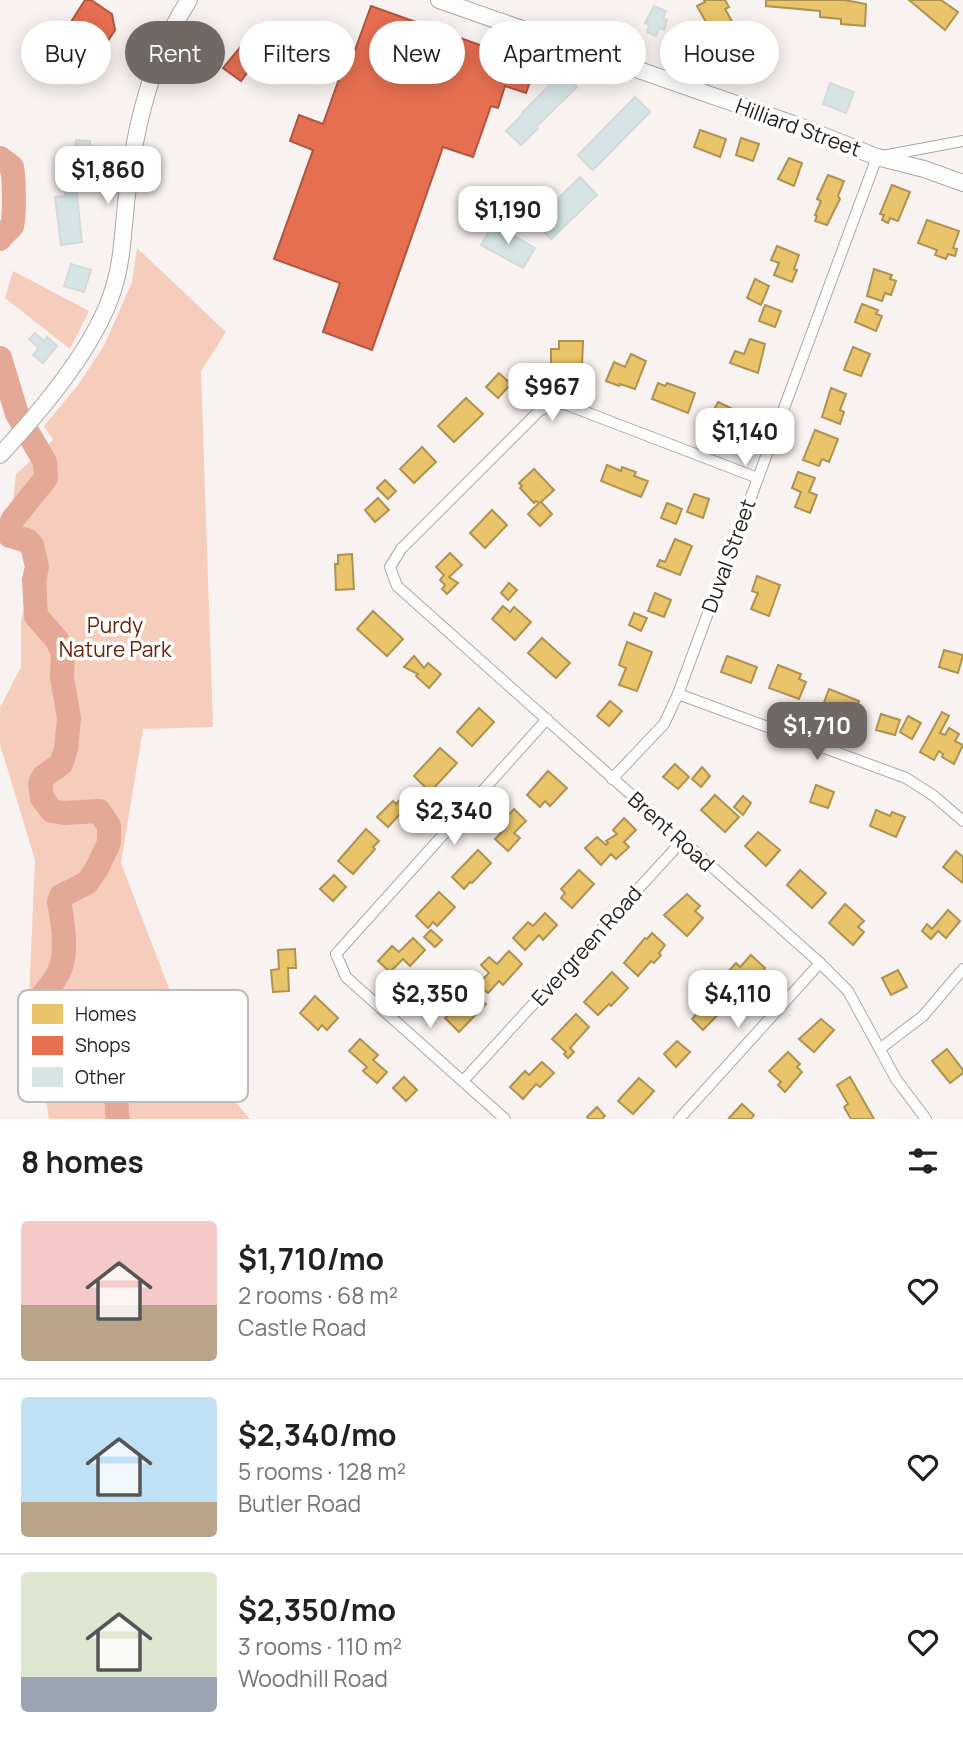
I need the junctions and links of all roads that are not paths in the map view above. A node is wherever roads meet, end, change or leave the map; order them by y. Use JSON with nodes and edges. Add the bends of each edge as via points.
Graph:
{"nodes":[{"id":1,"x":189,"y":0,"type":"edge"},
{"id":2,"x":439,"y":0,"type":"edge"},
{"id":3,"x":963,"y":141,"type":"edge"},
{"id":4,"x":877,"y":157,"type":"junction"},
{"id":5,"x":963,"y":183,"type":"edge"},
{"id":6,"x":0,"y":455,"type":"edge"},
{"id":7,"x":758,"y":478,"type":"junction"},
{"id":8,"x":678,"y":694,"type":"junction"},
{"id":9,"x":547,"y":719,"type":"junction"},
{"id":10,"x":612,"y":779,"type":"junction"},
{"id":11,"x":963,"y":821,"type":"edge"},
{"id":12,"x":682,"y":841,"type":"junction"},
{"id":13,"x":820,"y":963,"type":"junction"},
{"id":14,"x":963,"y":969,"type":"edge"},
{"id":15,"x":881,"y":1048,"type":"junction"},
{"id":16,"x":463,"y":1081,"type":"junction"},
{"id":17,"x":505,"y":1119,"type":"edge"},
{"id":18,"x":679,"y":1119,"type":"edge"},
{"id":19,"x":926,"y":1119,"type":"edge"}],
"edges":[{"from":1,"to":6,"type":"street","via":[[158,58],[139,120],[114,289],[87,345]]},
{"from":2,"to":4,"type":"street","name":"Hilliard Street"},
{"from":3,"to":4,"type":"street","name":"Hilliard Street"},
{"from":4,"to":5,"type":"street"},
{"from":4,"to":7,"type":"street","name":"Duval Street"},
{"from":7,"to":8,"type":"street","name":"Duval Street"},
{"from":7,"to":9,"type":"street","name":"Brent Road","via":[[562,403],[540,410],[401,549],[390,567],[397,586]]},
{"from":8,"to":10,"type":"street","name":"Duval Street","via":[[664,724]]},
{"from":8,"to":11,"type":"street","via":[[906,778]]},
{"from":9,"to":10,"type":"street","name":"Brent Road"},
{"from":9,"to":16,"type":"street","via":[[336,954],[346,978]]},
{"from":10,"to":12,"type":"street","name":"Brent Road"},
{"from":12,"to":13,"type":"street","name":"Brent Road"},
{"from":12,"to":16,"type":"street","name":"Evergreen Road"},
{"from":13,"to":15,"type":"street","name":"Brent Road","via":[[848,990]]},
{"from":13,"to":18,"type":"street"},
{"from":14,"to":15,"type":"street","via":[[923,1016]]},
{"from":15,"to":19,"type":"street","name":"Brent Road","via":[[896,1079]]},
{"from":16,"to":17,"type":"street"}]}
